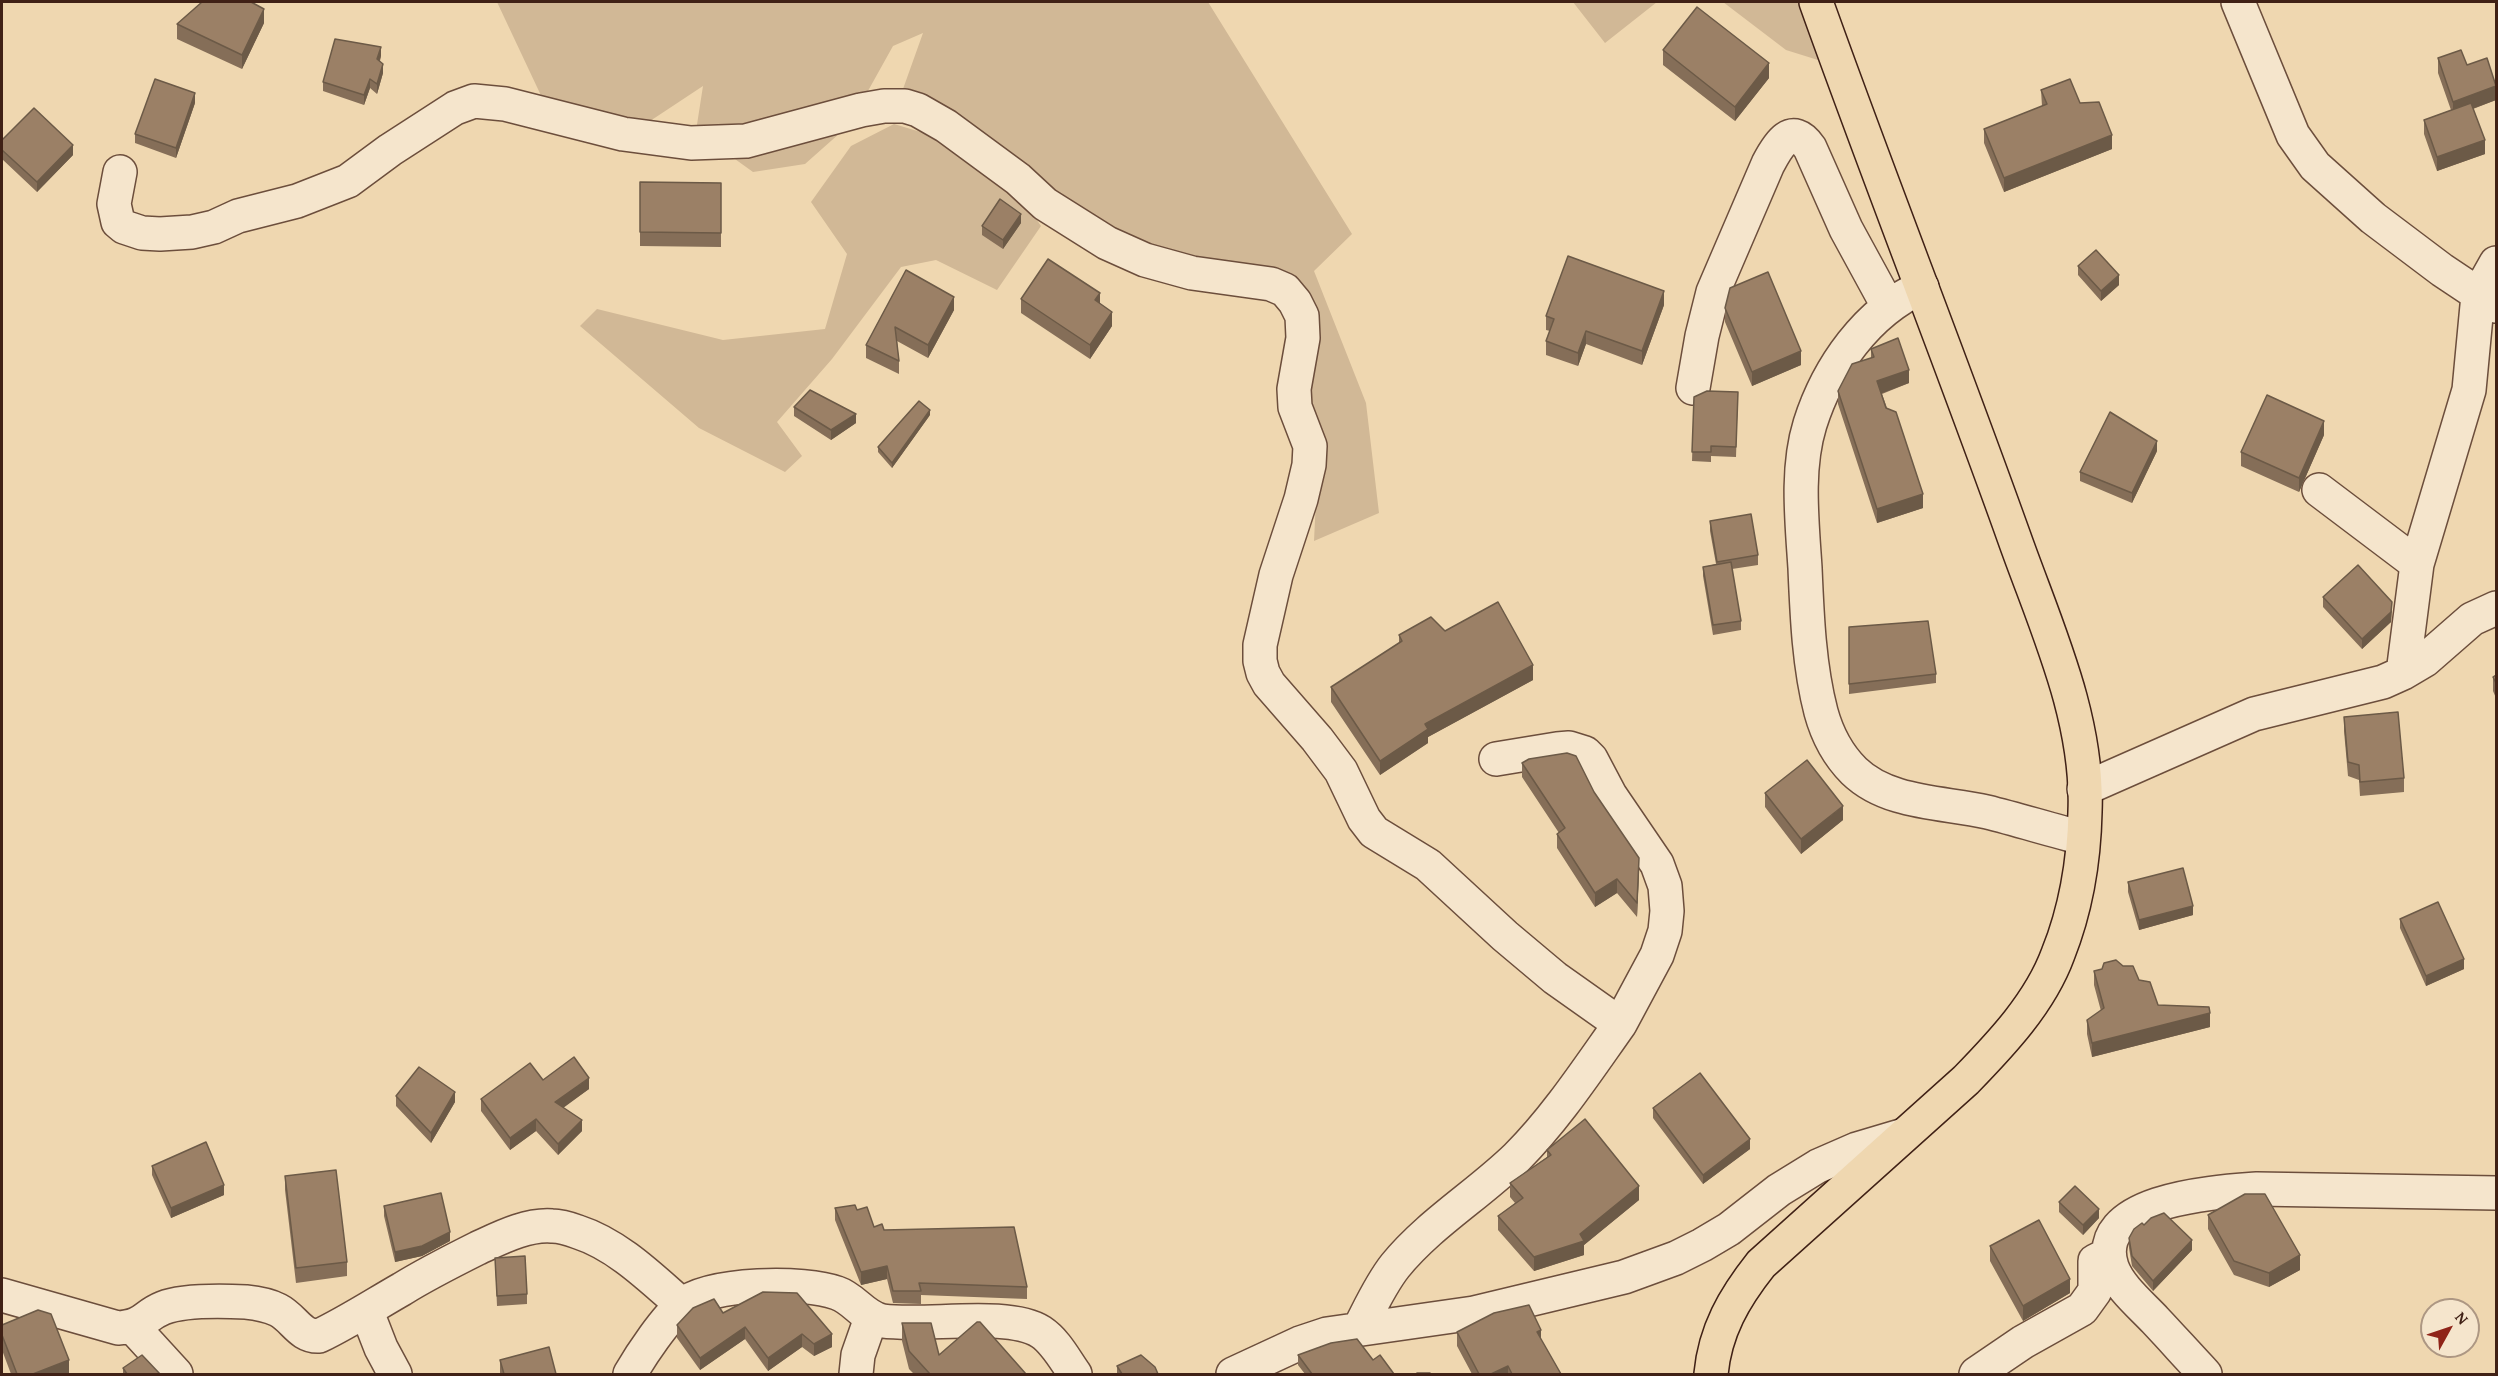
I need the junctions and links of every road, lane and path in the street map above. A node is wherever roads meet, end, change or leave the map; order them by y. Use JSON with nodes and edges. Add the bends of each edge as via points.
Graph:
{"nodes":[{"id":1,"x":1816,"y":2,"type":"edge"},
{"id":2,"x":2238,"y":2,"type":"edge"},
{"id":3,"x":120,"y":172,"type":"dead end"},
{"id":4,"x":2496,"y":262,"type":"edge"},
{"id":5,"x":1922,"y":287,"type":"junction"},
{"id":6,"x":2487,"y":301,"type":"edge"},
{"id":7,"x":1888,"y":306,"type":"junction"},
{"id":8,"x":1693,"y":388,"type":"dead end"},
{"id":9,"x":2319,"y":490,"type":"dead end"},
{"id":10,"x":2417,"y":564,"type":"junction"},
{"id":11,"x":2496,"y":608,"type":"edge"},
{"id":12,"x":2403,"y":673,"type":"junction"},
{"id":13,"x":1496,"y":759,"type":"dead end"},
{"id":14,"x":2084,"y":789,"type":"junction"},
{"id":15,"x":2083,"y":838,"type":"junction"},
{"id":16,"x":1620,"y":1024,"type":"junction"},
{"id":17,"x":1904,"y":1135,"type":"junction"},
{"id":18,"x":2496,"y":1193,"type":"edge"},
{"id":19,"x":2109,"y":1254,"type":"junction"},
{"id":20,"x":2,"y":1295,"type":"edge"},
{"id":21,"x":682,"y":1305,"type":"junction"},
{"id":22,"x":367,"y":1312,"type":"junction"},
{"id":23,"x":871,"y":1318,"type":"junction"},
{"id":24,"x":133,"y":1327,"type":"junction"},
{"id":25,"x":1359,"y":1329,"type":"junction"},
{"id":26,"x":176,"y":1374,"type":"edge"},
{"id":27,"x":395,"y":1374,"type":"edge"},
{"id":28,"x":630,"y":1374,"type":"edge"},
{"id":29,"x":856,"y":1374,"type":"edge"},
{"id":30,"x":1076,"y":1374,"type":"edge"},
{"id":31,"x":1233,"y":1374,"type":"edge"},
{"id":32,"x":1711,"y":1374,"type":"edge"},
{"id":33,"x":1976,"y":1374,"type":"edge"},
{"id":34,"x":2205,"y":1374,"type":"edge"}],
"edges":[{"from":1,"to":5,"type":"main road"},
{"from":2,"to":6,"type":"street","via":[[2288,124],[2315,166],[2373,218]]},
{"from":3,"to":16,"type":"street","via":[[114,204],[118,222],[124,227],[160,234],[192,232],[348,182],[455,108],[474,102],[505,104],[622,134],[691,143],[746,141],[861,110],[905,106],[946,126],[1045,204],[1107,243],[1154,263],[1192,273],[1271,284],[1285,291],[1302,316],[1304,338],[1294,407],[1310,446],[1309,465],[1275,575],[1260,645],[1263,673],[1341,771],[1374,832],[1428,865],[1547,972]]},
{"from":4,"to":6,"type":"street"},
{"from":5,"to":7,"type":"street"},
{"from":5,"to":14,"type":"main road","via":[[2059,665],[2078,734]]},
{"from":6,"to":10,"type":"street","via":[[2469,390]]},
{"from":7,"to":8,"type":"street","via":[[1846,229],[1810,148],[1802,138],[1790,137],[1768,164],[1720,271]]},
{"from":7,"to":15,"type":"street","via":[[1842,356],[1805,441],[1802,492],[1808,626],[1818,697],[1827,728],[1854,771],[1886,791]]},
{"from":9,"to":10,"type":"street"},
{"from":10,"to":12,"type":"street"},
{"from":11,"to":12,"type":"street","via":[[2472,619],[2425,660]]},
{"from":12,"to":14,"type":"street","via":[[2383,682],[2254,714]]},
{"from":13,"to":16,"type":"street","via":[[1557,748],[1585,753],[1657,864],[1665,885],[1665,931],[1657,955]]},
{"from":14,"to":15,"type":"main road"},
{"from":15,"to":17,"type":"main road","via":[[2080,874],[2069,918],[2058,956],[2039,991],[1997,1048]]},
{"from":16,"to":25,"type":"street","via":[[1518,1156],[1395,1266]]},
{"from":17,"to":25,"type":"street","via":[[1818,1166],[1702,1245],[1624,1277],[1474,1313]]},
{"from":17,"to":32,"type":"main road","via":[[1761,1264],[1724,1321],[1713,1353]]},
{"from":18,"to":19,"type":"street","via":[[2257,1189],[2208,1194],[2169,1201],[2135,1214],[2117,1230]]},
{"from":19,"to":33,"type":"street","via":[[2095,1261],[2095,1291],[2082,1309]]},
{"from":19,"to":34,"type":"street","via":[[2120,1280]]},
{"from":20,"to":24,"type":"street","via":[[118,1329]]},
{"from":21,"to":22,"type":"street","via":[[631,1261],[604,1244],[579,1232],[551,1226],[522,1230],[490,1243],[402,1288]]},
{"from":21,"to":23,"type":"street","via":[[716,1291],[745,1286],[809,1286],[840,1293]]},
{"from":21,"to":28,"type":"street"},
{"from":22,"to":24,"type":"street","via":[[319,1336],[303,1333],[276,1309],[248,1302],[163,1308]]},
{"from":22,"to":27,"type":"street"},
{"from":23,"to":29,"type":"street"},
{"from":23,"to":30,"type":"street","via":[[942,1323],[983,1320],[1031,1326],[1055,1346]]},
{"from":24,"to":26,"type":"street"},
{"from":25,"to":31,"type":"street","via":[[1300,1343]]}]}
